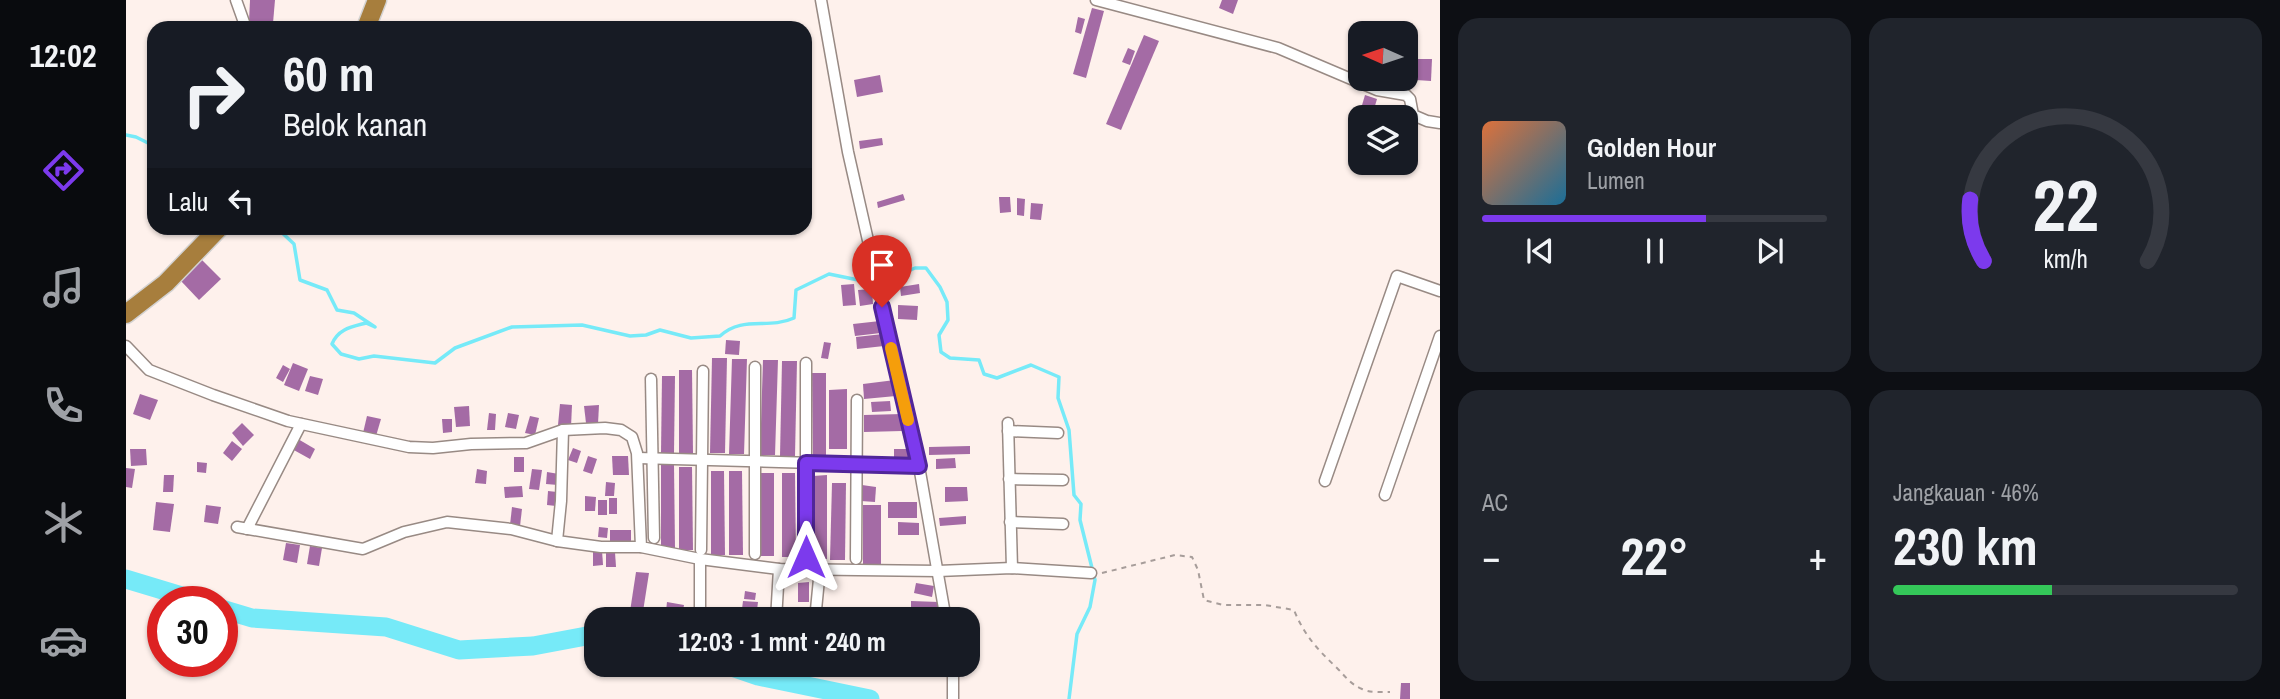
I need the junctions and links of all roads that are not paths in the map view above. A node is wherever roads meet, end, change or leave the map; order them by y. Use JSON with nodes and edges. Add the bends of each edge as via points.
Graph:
{"nodes":[{"id":1,"x":377,"y":0,"type":"edge"},
{"id":2,"x":821,"y":0,"type":"edge"},
{"id":3,"x":1096,"y":0,"type":"edge"},
{"id":4,"x":237,"y":1,"type":"edge"},
{"id":5,"x":244,"y":21,"type":"edge"},
{"id":6,"x":369,"y":21,"type":"edge"},
{"id":7,"x":1440,"y":123,"type":"edge"},
{"id":8,"x":212,"y":235,"type":"edge"},
{"id":9,"x":1440,"y":291,"type":"edge"},
{"id":10,"x":126,"y":314,"type":"edge"},
{"id":11,"x":1440,"y":336,"type":"edge"},
{"id":12,"x":126,"y":346,"type":"edge"},
{"id":13,"x":806,"y":363,"type":"dead end"},
{"id":14,"x":755,"y":367,"type":"dead end"},
{"id":15,"x":703,"y":371,"type":"dead end"},
{"id":16,"x":651,"y":379,"type":"dead end"},
{"id":17,"x":857,"y":400,"type":"dead end"},
{"id":18,"x":301,"y":424,"type":"junction"},
{"id":19,"x":563,"y":430,"type":"junction"},
{"id":20,"x":1058,"y":433,"type":"dead end"},
{"id":21,"x":638,"y":458,"type":"junction"},
{"id":22,"x":653,"y":458,"type":"junction"},
{"id":23,"x":702,"y":460,"type":"junction"},
{"id":24,"x":755,"y":461,"type":"junction"},
{"id":25,"x":806,"y":463,"type":"junction"},
{"id":26,"x":857,"y":464,"type":"junction"},
{"id":27,"x":919,"y":466,"type":"junction"},
{"id":28,"x":1009,"y":479,"type":"junction"},
{"id":29,"x":1063,"y":480,"type":"dead end"},
{"id":30,"x":1325,"y":481,"type":"dead end"},
{"id":31,"x":1385,"y":495,"type":"dead end"},
{"id":32,"x":1010,"y":522,"type":"junction"},
{"id":33,"x":1063,"y":524,"type":"dead end"},
{"id":34,"x":654,"y":538,"type":"dead end"},
{"id":35,"x":557,"y":541,"type":"junction"},
{"id":36,"x":641,"y":547,"type":"junction"},
{"id":37,"x":701,"y":554,"type":"junction"},
{"id":38,"x":755,"y":554,"type":"dead end"},
{"id":39,"x":806,"y":557,"type":"dead end"},
{"id":40,"x":856,"y":559,"type":"dead end"},
{"id":41,"x":1012,"y":568,"type":"junction"},
{"id":42,"x":779,"y":569,"type":"junction"},
{"id":43,"x":820,"y":569,"type":"junction"},
{"id":44,"x":938,"y":570,"type":"junction"},
{"id":45,"x":1091,"y":573,"type":"dead end"},
{"id":46,"x":700,"y":607,"type":"edge"},
{"id":47,"x":777,"y":607,"type":"edge"},
{"id":48,"x":816,"y":607,"type":"edge"},
{"id":49,"x":944,"y":607,"type":"edge"},
{"id":50,"x":953,"y":677,"type":"edge"},
{"id":51,"x":953,"y":699,"type":"edge"}],
"edges":[{"from":1,"to":6,"type":"highway"},
{"from":2,"to":27,"type":"street","via":[[848,152]]},
{"from":3,"to":7,"type":"street","via":[[1278,48],[1377,90],[1406,95],[1413,115]]},
{"from":4,"to":5,"type":"street"},
{"from":8,"to":10,"type":"highway","via":[[166,283]]},
{"from":9,"to":30,"type":"street","via":[[1397,276]]},
{"from":11,"to":31,"type":"street"},
{"from":12,"to":18,"type":"street","via":[[149,370]]},
{"from":13,"to":25,"type":"street"},
{"from":14,"to":24,"type":"street"},
{"from":15,"to":23,"type":"street"},
{"from":16,"to":22,"type":"street"},
{"from":17,"to":26,"type":"street"},
{"from":18,"to":19,"type":"street","via":[[433,448],[526,443]]},
{"from":18,"to":35,"type":"street","via":[[242,528],[363,549],[404,532],[447,522],[511,529]]},
{"from":19,"to":21,"type":"street","via":[[605,428],[627,433],[636,443]]},
{"from":19,"to":35,"type":"street"},
{"from":20,"to":28,"type":"street","via":[[1008,427]]},
{"from":21,"to":22,"type":"street"},
{"from":21,"to":36,"type":"street"},
{"from":22,"to":23,"type":"street"},
{"from":22,"to":34,"type":"street"},
{"from":23,"to":24,"type":"street"},
{"from":23,"to":37,"type":"street"},
{"from":24,"to":25,"type":"street"},
{"from":24,"to":38,"type":"street"},
{"from":25,"to":26,"type":"street"},
{"from":25,"to":39,"type":"street"},
{"from":26,"to":27,"type":"street"},
{"from":26,"to":40,"type":"street"},
{"from":27,"to":44,"type":"street"},
{"from":28,"to":29,"type":"street"},
{"from":28,"to":32,"type":"street"},
{"from":32,"to":33,"type":"street"},
{"from":32,"to":41,"type":"street"},
{"from":35,"to":36,"type":"street"},
{"from":36,"to":37,"type":"street"},
{"from":37,"to":42,"type":"street"},
{"from":37,"to":46,"type":"street"},
{"from":41,"to":44,"type":"street"},
{"from":41,"to":45,"type":"street"},
{"from":42,"to":43,"type":"street"},
{"from":42,"to":47,"type":"street"},
{"from":43,"to":44,"type":"street"},
{"from":43,"to":48,"type":"street"},
{"from":44,"to":49,"type":"street"},
{"from":50,"to":51,"type":"street"}]}
